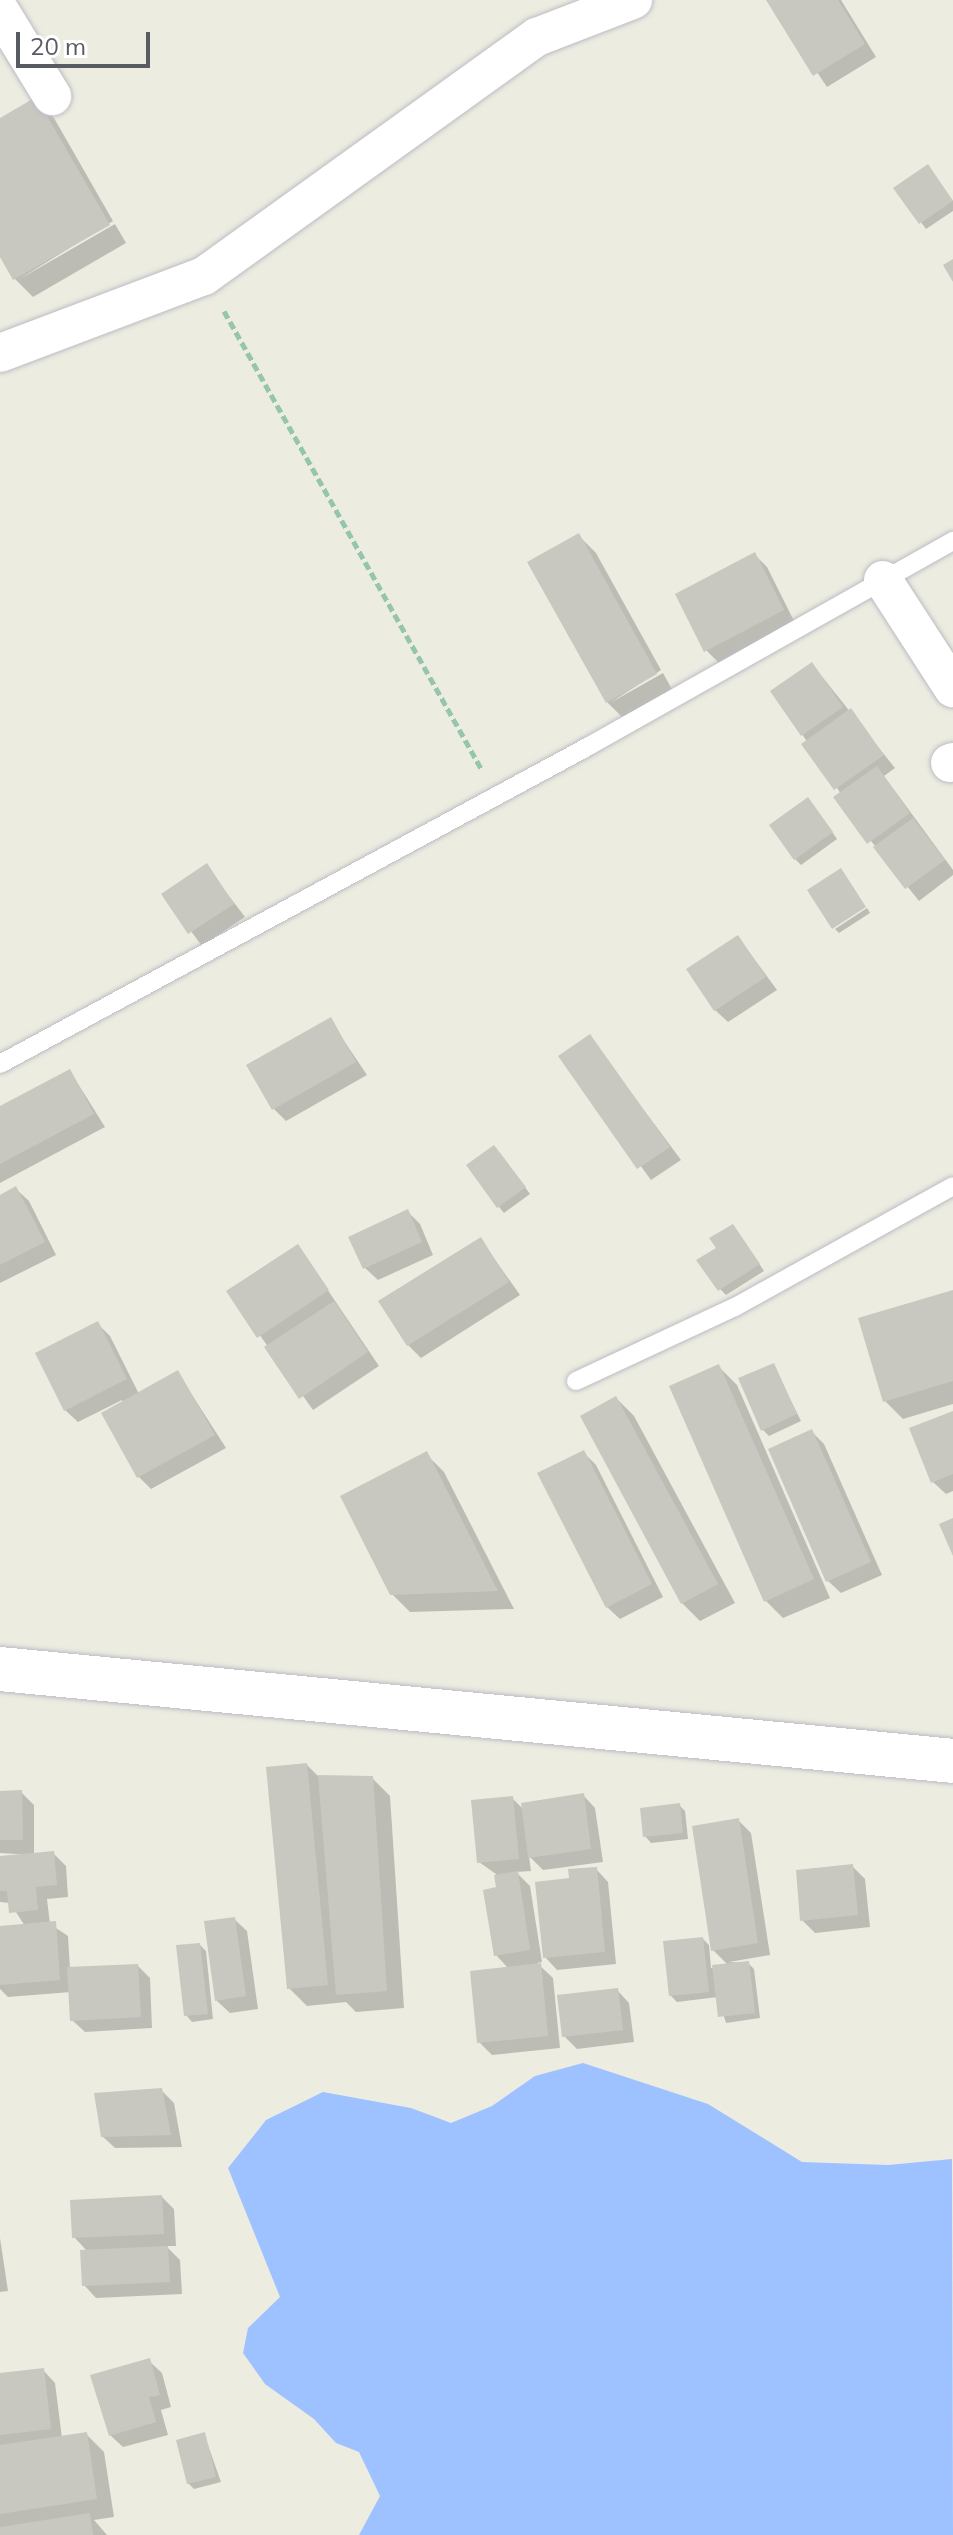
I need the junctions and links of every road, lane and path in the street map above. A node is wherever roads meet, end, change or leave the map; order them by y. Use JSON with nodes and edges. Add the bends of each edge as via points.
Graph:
{"nodes":[{"id":1,"x":633,"y":0,"type":"edge"},
{"id":2,"x":0,"y":11,"type":"edge"},
{"id":3,"x":52,"y":96,"type":"dead end"},
{"id":4,"x":204,"y":276,"type":"junction"},
{"id":5,"x":0,"y":353,"type":"edge"},
{"id":6,"x":953,"y":541,"type":"edge"},
{"id":7,"x":883,"y":580,"type":"junction"},
{"id":8,"x":953,"y":688,"type":"edge"},
{"id":9,"x":496,"y":795,"type":"junction"},
{"id":10,"x":0,"y":1064,"type":"edge"},
{"id":11,"x":953,"y":1186,"type":"edge"},
{"id":12,"x":576,"y":1381,"type":"dead end"},
{"id":13,"x":0,"y":1669,"type":"edge"},
{"id":14,"x":953,"y":1761,"type":"edge"}],
"edges":[{"from":1,"to":4,"type":"street","via":[[537,37]]},
{"from":2,"to":3,"type":"street"},
{"from":4,"to":5,"type":"street"},
{"from":4,"to":9,"type":"path"},
{"from":6,"to":7,"type":"lane"},
{"from":7,"to":8,"type":"street"},
{"from":7,"to":9,"type":"lane"},
{"from":9,"to":10,"type":"lane"},
{"from":11,"to":12,"type":"lane","via":[[735,1307]]},
{"from":13,"to":14,"type":"main road"}]}
